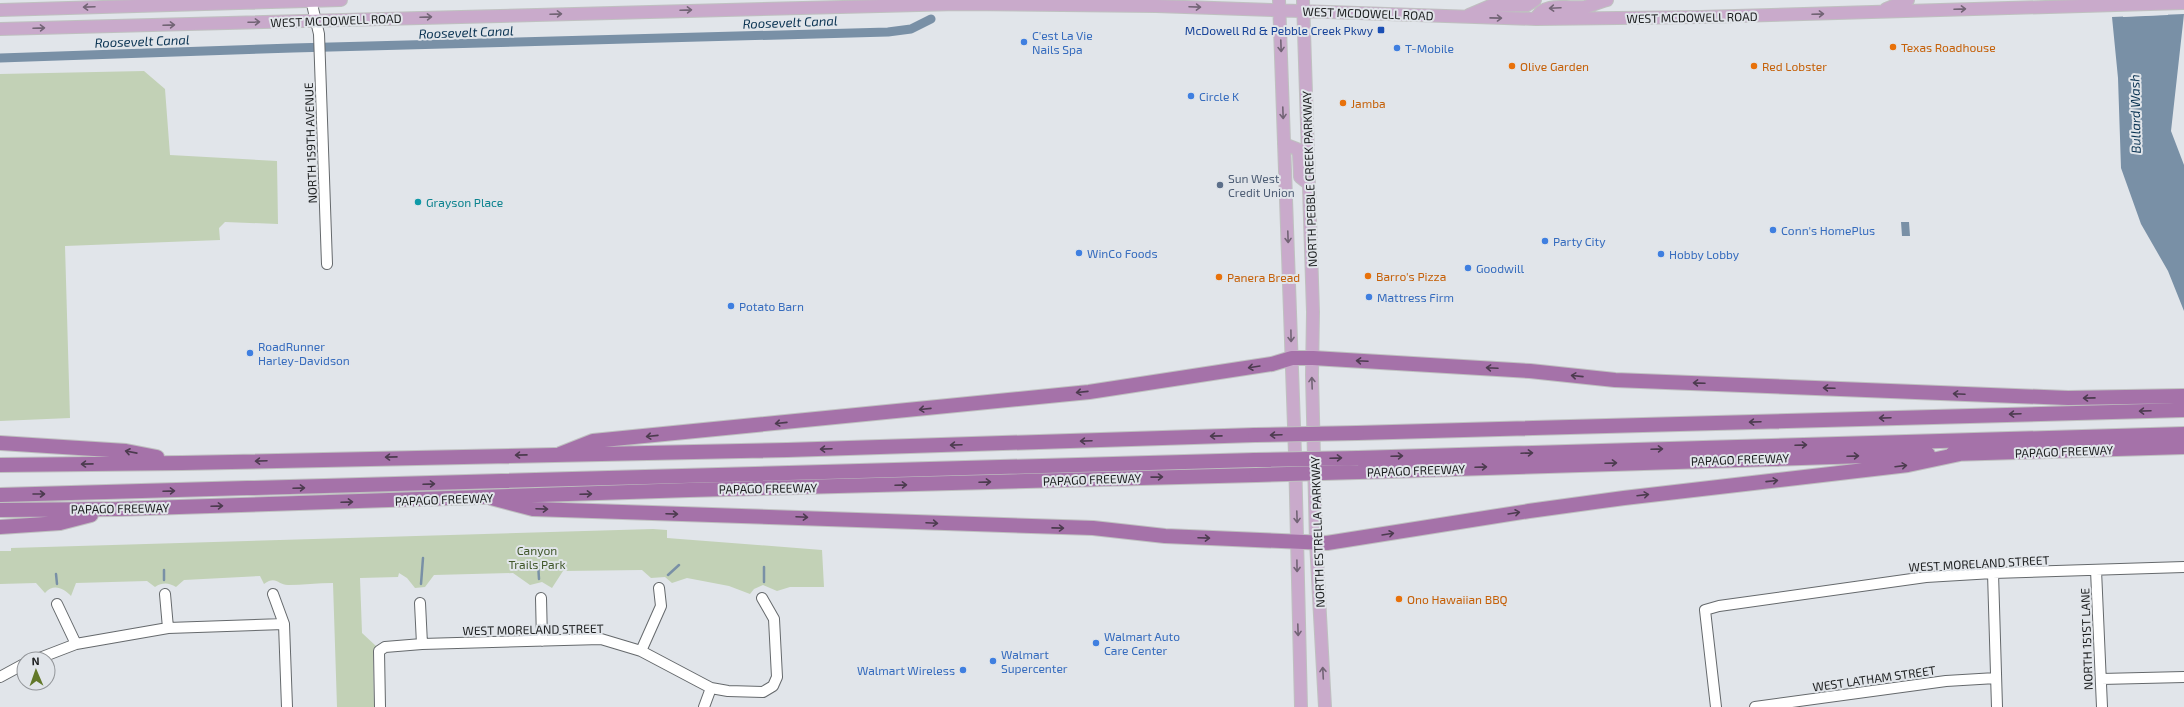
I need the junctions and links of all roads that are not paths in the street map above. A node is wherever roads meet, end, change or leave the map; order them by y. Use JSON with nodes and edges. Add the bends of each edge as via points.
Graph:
{"nodes":[{"id":1,"x":311,"y":0,"type":"edge"},
{"id":2,"x":324,"y":0,"type":"edge"},
{"id":3,"x":341,"y":0,"type":"edge"},
{"id":4,"x":1535,"y":0,"type":"edge"},
{"id":5,"x":1607,"y":0,"type":"edge"},
{"id":6,"x":1908,"y":0,"type":"edge"},
{"id":7,"x":1050,"y":2,"type":"edge"},
{"id":8,"x":794,"y":3,"type":"edge"},
{"id":9,"x":2184,"y":3,"type":"edge"},
{"id":10,"x":1279,"y":5,"type":"edge"},
{"id":11,"x":1303,"y":5,"type":"edge"},
{"id":12,"x":0,"y":10,"type":"edge"},
{"id":13,"x":1880,"y":12,"type":"junction"},
{"id":14,"x":1464,"y":17,"type":"junction"},
{"id":15,"x":1536,"y":19,"type":"junction"},
{"id":16,"x":317,"y":21,"type":"junction"},
{"id":17,"x":0,"y":29,"type":"edge"},
{"id":18,"x":1284,"y":144,"type":"junction"},
{"id":19,"x":1309,"y":184,"type":"junction"},
{"id":20,"x":327,"y":264,"type":"dead end"},
{"id":21,"x":1292,"y":358,"type":"junction"},
{"id":22,"x":1313,"y":358,"type":"junction"},
{"id":23,"x":2184,"y":396,"type":"edge"},
{"id":24,"x":2184,"y":410,"type":"edge"},
{"id":25,"x":2184,"y":434,"type":"edge"},
{"id":26,"x":0,"y":443,"type":"edge"},
{"id":27,"x":2184,"y":447,"type":"edge"},
{"id":28,"x":560,"y":454,"type":"junction"},
{"id":29,"x":1960,"y":454,"type":"junction"},
{"id":30,"x":182,"y":463,"type":"junction"},
{"id":31,"x":0,"y":465,"type":"edge"},
{"id":32,"x":1358,"y":465,"type":"junction"},
{"id":33,"x":0,"y":494,"type":"edge"},
{"id":34,"x":491,"y":498,"type":"junction"},
{"id":35,"x":117,"y":509,"type":"junction"},
{"id":36,"x":0,"y":510,"type":"edge"},
{"id":37,"x":0,"y":527,"type":"edge"},
{"id":38,"x":1298,"y":542,"type":"junction"},
{"id":39,"x":1316,"y":542,"type":"junction"},
{"id":40,"x":2184,"y":567,"type":"edge"},
{"id":41,"x":2096,"y":570,"type":"junction"},
{"id":42,"x":1993,"y":573,"type":"junction"},
{"id":43,"x":659,"y":588,"type":"dead end"},
{"id":44,"x":165,"y":594,"type":"dead end"},
{"id":45,"x":273,"y":594,"type":"dead end"},
{"id":46,"x":541,"y":598,"type":"dead end"},
{"id":47,"x":762,"y":598,"type":"dead end"},
{"id":48,"x":420,"y":602,"type":"dead end"},
{"id":49,"x":57,"y":604,"type":"dead end"},
{"id":50,"x":284,"y":624,"type":"junction"},
{"id":51,"x":168,"y":628,"type":"junction"},
{"id":52,"x":542,"y":641,"type":"junction"},
{"id":53,"x":76,"y":644,"type":"junction"},
{"id":54,"x":422,"y":644,"type":"junction"},
{"id":55,"x":641,"y":651,"type":"junction"},
{"id":56,"x":56,"y":652,"type":"edge"},
{"id":57,"x":16,"y":668,"type":"edge"},
{"id":58,"x":0,"y":677,"type":"edge"},
{"id":59,"x":2184,"y":677,"type":"edge"},
{"id":60,"x":1996,"y":678,"type":"junction"},
{"id":61,"x":2101,"y":679,"type":"junction"},
{"id":62,"x":711,"y":688,"type":"junction"},
{"id":63,"x":287,"y":707,"type":"edge"},
{"id":64,"x":380,"y":707,"type":"edge"},
{"id":65,"x":704,"y":707,"type":"edge"},
{"id":66,"x":1301,"y":707,"type":"edge"},
{"id":67,"x":1325,"y":707,"type":"edge"},
{"id":68,"x":1716,"y":707,"type":"edge"},
{"id":69,"x":1755,"y":707,"type":"edge"},
{"id":70,"x":1997,"y":707,"type":"edge"},
{"id":71,"x":2102,"y":707,"type":"edge"}],
"edges":[{"from":1,"to":2,"type":"main road","name":"WEST MCDOWELL ROAD"},
{"from":1,"to":12,"type":"main road","name":"WEST MCDOWELL ROAD","one_way":true},
{"from":1,"to":16,"type":"street","name":"NORTH 159TH AVENUE"},
{"from":2,"to":3,"type":"main road","name":"WEST MCDOWELL ROAD"},
{"from":2,"to":16,"type":"street","name":"NORTH 159TH AVENUE"},
{"from":4,"to":14,"type":"main road","via":[[1527,4],[1490,6]]},
{"from":5,"to":15,"type":"main road","one_way":true,"via":[[1585,7],[1549,8],[1538,14]]},
{"from":6,"to":13,"type":"main road"},
{"from":7,"to":8,"type":"main road","name":"WEST MCDOWELL ROAD"},
{"from":7,"to":10,"type":"main road","name":"WEST MCDOWELL ROAD","one_way":true},
{"from":16,"to":8,"type":"main road","name":"WEST MCDOWELL ROAD","one_way":true},
{"from":13,"to":9,"type":"main road","name":"WEST MCDOWELL ROAD","one_way":true},
{"from":10,"to":11,"type":"main road","name":"WEST MCDOWELL ROAD"},
{"from":10,"to":18,"type":"main road","name":"NORTH PEBBLE CREEK PARKWAY","one_way":true},
{"from":11,"to":14,"type":"main road","name":"WEST MCDOWELL ROAD"},
{"from":11,"to":19,"type":"main road","name":"NORTH PEBBLE CREEK PARKWAY"},
{"from":15,"to":13,"type":"main road","name":"WEST MCDOWELL ROAD","one_way":true,"via":[[1685,18]]},
{"from":14,"to":15,"type":"main road","name":"WEST MCDOWELL ROAD","one_way":true},
{"from":17,"to":16,"type":"main road","name":"WEST MCDOWELL ROAD","one_way":true},
{"from":16,"to":20,"type":"street","name":"NORTH 159TH AVENUE"},
{"from":18,"to":19,"type":"main road","via":[[1297,149],[1300,177]]},
{"from":18,"to":21,"type":"main road","name":"NORTH PEBBLE CREEK PARKWAY","one_way":true},
{"from":19,"to":22,"type":"main road","name":"NORTH PEBBLE CREEK PARKWAY"},
{"from":21,"to":22,"type":"highway"},
{"from":21,"to":28,"type":"highway","one_way":true,"via":[[1272,364],[1089,392],[593,442]]},
{"from":21,"to":38,"type":"main road","name":"NORTH ESTRELLA PARKWAY","one_way":true},
{"from":23,"to":22,"type":"highway","one_way":true,"via":[[2068,398],[1615,380],[1530,371]]},
{"from":39,"to":22,"type":"main road","name":"NORTH ESTRELLA PARKWAY","one_way":true},
{"from":24,"to":28,"type":"highway","one_way":true,"bridge":true,"via":[[802,450]]},
{"from":32,"to":25,"type":"highway","one_way":true},
{"from":30,"to":26,"type":"highway","one_way":true,"via":[[126,451]]},
{"from":27,"to":29,"type":"highway","name":"PAPAGO FREEWAY"},
{"from":28,"to":30,"type":"highway","one_way":true},
{"from":32,"to":29,"type":"highway","name":"PAPAGO FREEWAY","one_way":true},
{"from":39,"to":29,"type":"highway","one_way":true,"via":[[1616,499],[1908,466]]},
{"from":30,"to":31,"type":"highway","one_way":true},
{"from":33,"to":32,"type":"highway","one_way":true,"bridge":true,"via":[[1255,460]]},
{"from":34,"to":32,"type":"highway","name":"PAPAGO FREEWAY","one_way":true,"bridge":true,"via":[[689,490],[1256,475]]},
{"from":35,"to":34,"type":"highway","name":"PAPAGO FREEWAY","one_way":true},
{"from":34,"to":38,"type":"highway","one_way":true,"via":[[533,509],[1092,528],[1165,536]]},
{"from":35,"to":36,"type":"highway","name":"PAPAGO FREEWAY"},
{"from":35,"to":37,"type":"highway","via":[[60,523]]},
{"from":38,"to":39,"type":"highway"},
{"from":38,"to":66,"type":"main road","name":"NORTH ESTRELLA PARKWAY","one_way":true,"via":[[1296,562]]},
{"from":67,"to":39,"type":"main road","name":"NORTH ESTRELLA PARKWAY","one_way":true},
{"from":40,"to":41,"type":"street","name":"WEST MORELAND STREET"},
{"from":41,"to":42,"type":"street","name":"WEST MORELAND STREET"},
{"from":41,"to":61,"type":"street","name":"NORTH 151ST LANE"},
{"from":42,"to":60,"type":"street"},
{"from":42,"to":68,"type":"street","name":"WEST MORELAND STREET","via":[[1926,577],[1705,610]]},
{"from":43,"to":55,"type":"street","via":[[660,606]]},
{"from":44,"to":51,"type":"street"},
{"from":45,"to":50,"type":"street"},
{"from":46,"to":52,"type":"street"},
{"from":47,"to":62,"type":"street","name":"WEST MORELAND STREET","via":[[774,618],[777,677],[773,686],[763,692]]},
{"from":48,"to":54,"type":"street"},
{"from":49,"to":53,"type":"street"},
{"from":50,"to":51,"type":"street"},
{"from":50,"to":63,"type":"street"},
{"from":51,"to":53,"type":"street"},
{"from":52,"to":54,"type":"street","name":"WEST MORELAND STREET"},
{"from":52,"to":55,"type":"street","name":"WEST MORELAND STREET","via":[[601,639]]},
{"from":53,"to":56,"type":"street"},
{"from":54,"to":64,"type":"street","name":"WEST MORELAND STREET","via":[[385,647],[379,651]]},
{"from":55,"to":62,"type":"street","name":"WEST MORELAND STREET"},
{"from":57,"to":58,"type":"street"},
{"from":59,"to":61,"type":"street"},
{"from":60,"to":69,"type":"street","name":"WEST LATHAM STREET","via":[[1946,681]]},
{"from":60,"to":70,"type":"street"},
{"from":61,"to":71,"type":"street","name":"NORTH 151ST LANE"},
{"from":62,"to":65,"type":"street"}]}
